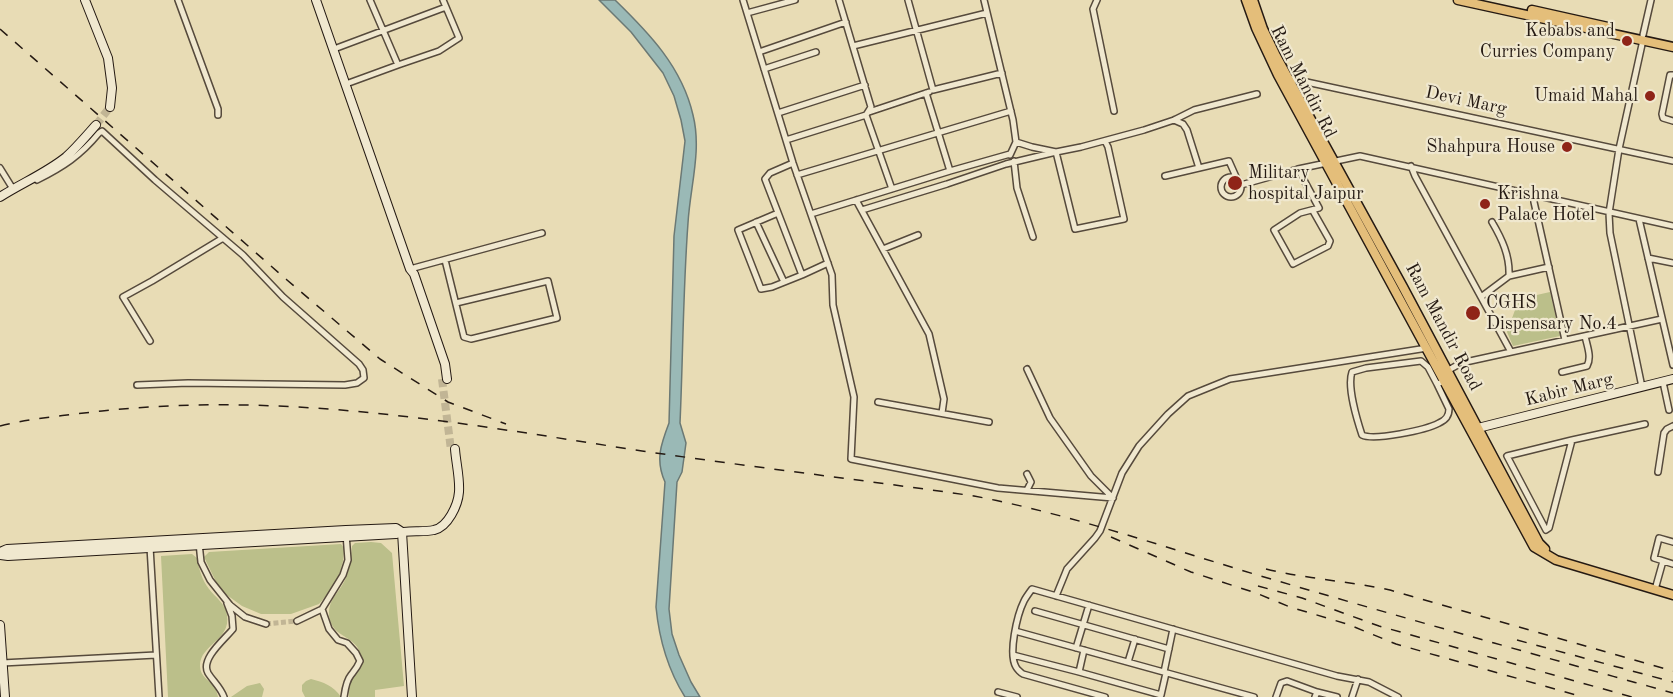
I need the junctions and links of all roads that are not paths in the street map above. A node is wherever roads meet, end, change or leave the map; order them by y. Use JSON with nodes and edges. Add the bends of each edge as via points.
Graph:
{"nodes":[{"id":1,"x":85,"y":0,"type":"edge"},
{"id":2,"x":178,"y":0,"type":"edge"},
{"id":3,"x":316,"y":0,"type":"edge"},
{"id":4,"x":370,"y":0,"type":"edge"},
{"id":5,"x":443,"y":0,"type":"edge"},
{"id":6,"x":743,"y":0,"type":"edge"},
{"id":7,"x":795,"y":0,"type":"edge"},
{"id":8,"x":839,"y":0,"type":"edge"},
{"id":9,"x":908,"y":0,"type":"edge"},
{"id":10,"x":984,"y":0,"type":"edge"},
{"id":11,"x":1096,"y":0,"type":"edge"},
{"id":12,"x":1246,"y":0,"type":"edge"},
{"id":13,"x":1252,"y":0,"type":"edge"},
{"id":14,"x":1458,"y":0,"type":"edge"},
{"id":15,"x":1485,"y":0,"type":"edge"},
{"id":16,"x":1651,"y":0,"type":"edge"},
{"id":17,"x":446,"y":6,"type":"junction"},
{"id":18,"x":747,"y":13,"type":"junction"},
{"id":19,"x":987,"y":13,"type":"junction"},
{"id":20,"x":1545,"y":16,"type":"junction"},
{"id":21,"x":846,"y":22,"type":"junction"},
{"id":22,"x":383,"y":30,"type":"junction"},
{"id":23,"x":916,"y":31,"type":"junction"},
{"id":24,"x":1258,"y":34,"type":"junction"},
{"id":25,"x":1643,"y":38,"type":"junction"},
{"id":26,"x":1673,"y":41,"type":"edge"},
{"id":27,"x":853,"y":46,"type":"junction"},
{"id":28,"x":1673,"y":47,"type":"edge"},
{"id":29,"x":334,"y":49,"type":"junction"},
{"id":30,"x":759,"y":52,"type":"junction"},
{"id":31,"x":816,"y":52,"type":"dead end"},
{"id":32,"x":398,"y":65,"type":"junction"},
{"id":33,"x":764,"y":69,"type":"junction"},
{"id":34,"x":1002,"y":73,"type":"junction"},
{"id":35,"x":1673,"y":75,"type":"edge"},
{"id":36,"x":1285,"y":76,"type":"junction"},
{"id":37,"x":346,"y":84,"type":"junction"},
{"id":38,"x":865,"y":85,"type":"junction"},
{"id":39,"x":933,"y":90,"type":"junction"},
{"id":40,"x":926,"y":93,"type":"junction"},
{"id":41,"x":1257,"y":94,"type":"dead end"},
{"id":42,"x":110,"y":107,"type":"tunnel mouth"},
{"id":43,"x":1011,"y":111,"type":"junction"},
{"id":44,"x":1114,"y":111,"type":"dead end"},
{"id":45,"x":778,"y":113,"type":"junction"},
{"id":46,"x":867,"y":113,"type":"junction"},
{"id":47,"x":218,"y":115,"type":"dead end"},
{"id":48,"x":1174,"y":120,"type":"junction"},
{"id":49,"x":1673,"y":121,"type":"edge"},
{"id":50,"x":96,"y":125,"type":"tunnel mouth"},
{"id":51,"x":938,"y":133,"type":"junction"},
{"id":52,"x":786,"y":140,"type":"junction"},
{"id":53,"x":1016,"y":141,"type":"junction"},
{"id":54,"x":1105,"y":141,"type":"junction"},
{"id":55,"x":1038,"y":148,"type":"junction"},
{"id":56,"x":1619,"y":149,"type":"junction"},
{"id":57,"x":879,"y":151,"type":"junction"},
{"id":58,"x":1056,"y":152,"type":"junction"},
{"id":59,"x":1010,"y":154,"type":"junction"},
{"id":60,"x":1030,"y":157,"type":"junction"},
{"id":61,"x":1014,"y":161,"type":"junction"},
{"id":62,"x":1673,"y":161,"type":"edge"},
{"id":63,"x":1329,"y":162,"type":"junction"},
{"id":64,"x":793,"y":163,"type":"junction"},
{"id":65,"x":1006,"y":164,"type":"junction"},
{"id":66,"x":1411,"y":166,"type":"junction"},
{"id":67,"x":0,"y":168,"type":"edge"},
{"id":68,"x":1199,"y":168,"type":"junction"},
{"id":69,"x":1298,"y":169,"type":"junction"},
{"id":70,"x":950,"y":171,"type":"junction"},
{"id":71,"x":797,"y":175,"type":"junction"},
{"id":72,"x":1165,"y":176,"type":"dead end"},
{"id":73,"x":38,"y":180,"type":"dead end"},
{"id":74,"x":13,"y":189,"type":"junction"},
{"id":75,"x":892,"y":189,"type":"junction"},
{"id":76,"x":1534,"y":195,"type":"junction"},
{"id":77,"x":0,"y":197,"type":"edge"},
{"id":78,"x":856,"y":200,"type":"junction"},
{"id":79,"x":862,"y":210,"type":"junction"},
{"id":80,"x":1313,"y":210,"type":"junction"},
{"id":81,"x":778,"y":213,"type":"junction"},
{"id":82,"x":1609,"y":213,"type":"junction"},
{"id":83,"x":810,"y":214,"type":"junction"},
{"id":84,"x":1639,"y":219,"type":"junction"},
{"id":85,"x":756,"y":222,"type":"junction"},
{"id":86,"x":1492,"y":222,"type":"dead end"},
{"id":87,"x":1673,"y":226,"type":"edge"},
{"id":88,"x":542,"y":233,"type":"dead end"},
{"id":89,"x":918,"y":235,"type":"dead end"},
{"id":90,"x":1033,"y":237,"type":"dead end"},
{"id":91,"x":223,"y":238,"type":"junction"},
{"id":92,"x":883,"y":249,"type":"junction"},
{"id":93,"x":1648,"y":258,"type":"junction"},
{"id":94,"x":445,"y":260,"type":"junction"},
{"id":95,"x":828,"y":263,"type":"junction"},
{"id":96,"x":1673,"y":263,"type":"edge"},
{"id":97,"x":1549,"y":267,"type":"junction"},
{"id":98,"x":410,"y":269,"type":"junction"},
{"id":99,"x":802,"y":275,"type":"junction"},
{"id":100,"x":1509,"y":276,"type":"junction"},
{"id":101,"x":784,"y":282,"type":"junction"},
{"id":102,"x":1481,"y":297,"type":"junction"},
{"id":103,"x":456,"y":303,"type":"junction"},
{"id":104,"x":1662,"y":319,"type":"junction"},
{"id":105,"x":1629,"y":327,"type":"junction"},
{"id":106,"x":1665,"y":331,"type":"junction"},
{"id":107,"x":1673,"y":333,"type":"edge"},
{"id":108,"x":1585,"y":336,"type":"junction"},
{"id":109,"x":1565,"y":340,"type":"junction"},
{"id":110,"x":150,"y":341,"type":"dead end"},
{"id":111,"x":1430,"y":346,"type":"junction"},
{"id":112,"x":1511,"y":352,"type":"junction"},
{"id":113,"x":1673,"y":365,"type":"edge"},
{"id":114,"x":1027,"y":369,"type":"dead end"},
{"id":115,"x":1447,"y":370,"type":"junction"},
{"id":116,"x":1562,"y":372,"type":"dead end"},
{"id":117,"x":445,"y":379,"type":"tunnel mouth"},
{"id":118,"x":1673,"y":380,"type":"edge"},
{"id":119,"x":1441,"y":382,"type":"junction"},
{"id":120,"x":1664,"y":382,"type":"junction"},
{"id":121,"x":137,"y":385,"type":"dead end"},
{"id":122,"x":1642,"y":387,"type":"junction"},
{"id":123,"x":878,"y":402,"type":"dead end"},
{"id":124,"x":1669,"y":410,"type":"dead end"},
{"id":125,"x":942,"y":413,"type":"junction"},
{"id":126,"x":989,"y":422,"type":"dead end"},
{"id":127,"x":1645,"y":424,"type":"dead end"},
{"id":128,"x":1673,"y":426,"type":"edge"},
{"id":129,"x":1475,"y":429,"type":"junction"},
{"id":130,"x":1572,"y":440,"type":"junction"},
{"id":131,"x":453,"y":449,"type":"tunnel mouth"},
{"id":132,"x":1512,"y":466,"type":"junction"},
{"id":133,"x":1658,"y":472,"type":"dead end"},
{"id":134,"x":1498,"y":473,"type":"junction"},
{"id":135,"x":1027,"y":474,"type":"dead end"},
{"id":136,"x":1027,"y":490,"type":"junction"},
{"id":137,"x":1106,"y":491,"type":"junction"},
{"id":138,"x":1098,"y":497,"type":"junction"},
{"id":139,"x":1113,"y":498,"type":"junction"},
{"id":140,"x":402,"y":532,"type":"junction"},
{"id":141,"x":346,"y":533,"type":"junction"},
{"id":142,"x":199,"y":542,"type":"junction"},
{"id":143,"x":1673,"y":542,"type":"edge"},
{"id":144,"x":150,"y":545,"type":"junction"},
{"id":145,"x":0,"y":554,"type":"edge"},
{"id":146,"x":1663,"y":561,"type":"junction"},
{"id":147,"x":1673,"y":564,"type":"edge"},
{"id":148,"x":1656,"y":586,"type":"junction"},
{"id":149,"x":1673,"y":593,"type":"edge"},
{"id":150,"x":1056,"y":596,"type":"junction"},
{"id":151,"x":225,"y":599,"type":"junction"},
{"id":152,"x":1089,"y":605,"type":"junction"},
{"id":153,"x":322,"y":609,"type":"junction"},
{"id":154,"x":1035,"y":611,"type":"dead end"},
{"id":155,"x":297,"y":621,"type":"tunnel mouth"},
{"id":156,"x":266,"y":624,"type":"tunnel mouth"},
{"id":157,"x":0,"y":625,"type":"edge"},
{"id":158,"x":1083,"y":625,"type":"junction"},
{"id":159,"x":1173,"y":629,"type":"junction"},
{"id":160,"x":1016,"y":631,"type":"junction"},
{"id":161,"x":1135,"y":639,"type":"junction"},
{"id":162,"x":1076,"y":648,"type":"junction"},
{"id":163,"x":1169,"y":649,"type":"junction"},
{"id":164,"x":1084,"y":650,"type":"junction"},
{"id":165,"x":156,"y":655,"type":"junction"},
{"id":166,"x":1013,"y":655,"type":"junction"},
{"id":167,"x":2,"y":662,"type":"edge"},
{"id":168,"x":1128,"y":662,"type":"junction"},
{"id":169,"x":1079,"y":672,"type":"junction"},
{"id":170,"x":1165,"y":672,"type":"junction"},
{"id":171,"x":1358,"y":680,"type":"junction"},
{"id":172,"x":1071,"y":688,"type":"junction"},
{"id":173,"x":998,"y":692,"type":"dead end"},
{"id":174,"x":1316,"y":694,"type":"edge"},
{"id":175,"x":1161,"y":695,"type":"junction"},
{"id":176,"x":1395,"y":696,"type":"edge"},
{"id":177,"x":5,"y":697,"type":"edge"},
{"id":178,"x":159,"y":697,"type":"edge"},
{"id":179,"x":224,"y":697,"type":"edge"},
{"id":180,"x":344,"y":697,"type":"edge"},
{"id":181,"x":412,"y":697,"type":"edge"},
{"id":182,"x":1017,"y":697,"type":"edge"},
{"id":183,"x":1069,"y":697,"type":"edge"},
{"id":184,"x":1105,"y":697,"type":"edge"},
{"id":185,"x":1168,"y":697,"type":"edge"},
{"id":186,"x":1254,"y":697,"type":"edge"},
{"id":187,"x":1276,"y":697,"type":"edge"},
{"id":188,"x":1337,"y":697,"type":"edge"},
{"id":189,"x":1352,"y":697,"type":"edge"}],
"edges":[{"from":1,"to":42,"type":"street","via":[[108,58]]},
{"from":2,"to":47,"type":"street"},
{"from":3,"to":29,"type":"street"},
{"from":4,"to":22,"type":"street"},
{"from":5,"to":17,"type":"street"},
{"from":6,"to":18,"type":"street"},
{"from":7,"to":18,"type":"street"},
{"from":8,"to":21,"type":"street"},
{"from":9,"to":23,"type":"street"},
{"from":10,"to":19,"type":"street"},
{"from":11,"to":44,"type":"street","via":[[1093,9]]},
{"from":12,"to":24,"type":"main road","name":"Ram Mandir Rd"},
{"from":13,"to":24,"type":"main road"},
{"from":14,"to":20,"type":"main road"},
{"from":15,"to":20,"type":"main road"},
{"from":16,"to":25,"type":"street"},
{"from":17,"to":22,"type":"street"},
{"from":17,"to":32,"type":"street","via":[[459,38],[439,51]]},
{"from":18,"to":30,"type":"street"},
{"from":19,"to":23,"type":"street"},
{"from":19,"to":34,"type":"street"},
{"from":20,"to":25,"type":"main road"},
{"from":21,"to":27,"type":"street"},
{"from":21,"to":30,"type":"street"},
{"from":22,"to":29,"type":"street"},
{"from":22,"to":32,"type":"street"},
{"from":23,"to":27,"type":"street"},
{"from":23,"to":39,"type":"street"},
{"from":24,"to":36,"type":"main road","name":"Ram Mandir Rd"},
{"from":25,"to":26,"type":"main road"},
{"from":25,"to":28,"type":"main road"},
{"from":25,"to":56,"type":"street"},
{"from":27,"to":38,"type":"street"},
{"from":29,"to":37,"type":"street"},
{"from":30,"to":33,"type":"street"},
{"from":31,"to":33,"type":"street"},
{"from":32,"to":37,"type":"street"},
{"from":33,"to":45,"type":"street"},
{"from":34,"to":39,"type":"street"},
{"from":34,"to":43,"type":"street"},
{"from":35,"to":49,"type":"street","via":[[1662,114]]},
{"from":36,"to":56,"type":"street","name":"Devi Marg"},
{"from":36,"to":63,"type":"main road","name":"Ram Mandir Rd"},
{"from":37,"to":98,"type":"street"},
{"from":38,"to":45,"type":"street"},
{"from":38,"to":46,"type":"street","via":[[871,107]]},
{"from":39,"to":40,"type":"street"},
{"from":40,"to":46,"type":"street"},
{"from":40,"to":51,"type":"street"},
{"from":41,"to":48,"type":"street"},
{"from":43,"to":51,"type":"street"},
{"from":43,"to":53,"type":"street"},
{"from":45,"to":52,"type":"street"},
{"from":46,"to":52,"type":"street"},
{"from":46,"to":57,"type":"street"},
{"from":48,"to":54,"type":"street"},
{"from":48,"to":68,"type":"street","via":[[1187,130]]},
{"from":50,"to":74,"type":"street","via":[[66,157]]},
{"from":51,"to":57,"type":"street"},
{"from":51,"to":70,"type":"street"},
{"from":52,"to":64,"type":"street"},
{"from":53,"to":55,"type":"street"},
{"from":53,"to":59,"type":"street"},
{"from":54,"to":58,"type":"street"},
{"from":54,"to":58,"type":"street","via":[[1124,219],[1075,229]]},
{"from":55,"to":58,"type":"street"},
{"from":55,"to":60,"type":"street"},
{"from":56,"to":62,"type":"street","name":"Devi Marg"},
{"from":56,"to":82,"type":"street"},
{"from":57,"to":71,"type":"street"},
{"from":57,"to":75,"type":"street"},
{"from":58,"to":60,"type":"street"},
{"from":59,"to":65,"type":"street"},
{"from":59,"to":70,"type":"street"},
{"from":60,"to":61,"type":"street"},
{"from":61,"to":65,"type":"street"},
{"from":61,"to":90,"type":"street","via":[[1017,188]]},
{"from":63,"to":66,"type":"street","via":[[1360,156]]},
{"from":63,"to":69,"type":"street"},
{"from":63,"to":111,"type":"main road","name":"Ram Mandir Rd"},
{"from":64,"to":71,"type":"street"},
{"from":64,"to":81,"type":"street","via":[[765,179]]},
{"from":65,"to":79,"type":"street"},
{"from":66,"to":76,"type":"street"},
{"from":66,"to":102,"type":"street"},
{"from":67,"to":74,"type":"street"},
{"from":68,"to":69,"type":"street","via":[[1229,161],[1239,182]]},
{"from":68,"to":72,"type":"street"},
{"from":69,"to":80,"type":"street","via":[[1319,208]]},
{"from":70,"to":75,"type":"street"},
{"from":71,"to":83,"type":"street"},
{"from":73,"to":91,"type":"street","via":[[65,165],[102,131]]},
{"from":74,"to":77,"type":"street"},
{"from":75,"to":78,"type":"street"},
{"from":76,"to":82,"type":"street"},
{"from":76,"to":97,"type":"street"},
{"from":78,"to":79,"type":"street"},
{"from":78,"to":83,"type":"street"},
{"from":79,"to":92,"type":"street"},
{"from":80,"to":80,"type":"street","via":[[1300,213],[1274,230],[1293,264],[1328,246],[1330,241]]},
{"from":81,"to":85,"type":"street"},
{"from":81,"to":99,"type":"street"},
{"from":82,"to":84,"type":"street"},
{"from":82,"to":105,"type":"street"},
{"from":83,"to":95,"type":"street"},
{"from":84,"to":87,"type":"street"},
{"from":84,"to":93,"type":"street"},
{"from":85,"to":101,"type":"street"},
{"from":85,"to":101,"type":"street","via":[[738,230],[761,289]]},
{"from":86,"to":100,"type":"street","via":[[1503,239]]},
{"from":88,"to":94,"type":"street"},
{"from":89,"to":92,"type":"street"},
{"from":91,"to":110,"type":"street","via":[[123,297]]},
{"from":91,"to":121,"type":"street","via":[[359,364],[364,378],[345,385]]},
{"from":92,"to":125,"type":"street","via":[[929,334],[944,399]]},
{"from":93,"to":96,"type":"street"},
{"from":93,"to":104,"type":"street"},
{"from":94,"to":98,"type":"street"},
{"from":94,"to":103,"type":"street"},
{"from":95,"to":99,"type":"street"},
{"from":95,"to":136,"type":"street","via":[[833,305],[854,397],[851,459],[998,488]]},
{"from":97,"to":100,"type":"street"},
{"from":97,"to":109,"type":"street"},
{"from":98,"to":117,"type":"street","via":[[441,353]]},
{"from":99,"to":101,"type":"street"},
{"from":100,"to":102,"type":"street"},
{"from":102,"to":112,"type":"street"},
{"from":103,"to":103,"type":"street","via":[[464,337],[471,339],[556,318],[548,281]]},
{"from":104,"to":105,"type":"street"},
{"from":104,"to":106,"type":"street"},
{"from":105,"to":108,"type":"street"},
{"from":105,"to":122,"type":"street"},
{"from":106,"to":107,"type":"street"},
{"from":106,"to":113,"type":"street"},
{"from":108,"to":109,"type":"street"},
{"from":108,"to":116,"type":"street","via":[[1589,364]]},
{"from":109,"to":112,"type":"street"},
{"from":111,"to":115,"type":"main road","name":"Ram Mandir Road"},
{"from":111,"to":119,"type":"main road","name":"Ram Mandir Rd"},
{"from":111,"to":139,"type":"street","via":[[1230,379],[1188,396],[1139,446],[1122,473]]},
{"from":112,"to":115,"type":"street"},
{"from":114,"to":137,"type":"street","via":[[1050,418]]},
{"from":115,"to":129,"type":"main road","name":"Ram Mandir Road"},
{"from":118,"to":120,"type":"street","name":"Kabir Marg"},
{"from":119,"to":119,"type":"street","via":[[1421,361],[1352,372],[1353,402],[1362,435],[1377,437],[1413,431],[1446,419],[1449,409]]},
{"from":119,"to":129,"type":"main road","name":"Ram Mandir Rd"},
{"from":120,"to":122,"type":"street","name":"Kabir Marg"},
{"from":120,"to":124,"type":"street"},
{"from":122,"to":129,"type":"street","name":"Kabir Marg"},
{"from":123,"to":125,"type":"street"},
{"from":125,"to":126,"type":"street"},
{"from":127,"to":130,"type":"street"},
{"from":128,"to":133,"type":"street","via":[[1664,433]]},
{"from":129,"to":134,"type":"main road","name":"Ram Mandir Rd"},
{"from":130,"to":132,"type":"street","via":[[1508,455]]},
{"from":130,"to":132,"type":"street","via":[[1547,530]]},
{"from":131,"to":140,"type":"street","via":[[452,504],[434,530]]},
{"from":132,"to":134,"type":"street"},
{"from":134,"to":148,"type":"main road","via":[[1548,552]]},
{"from":134,"to":149,"type":"main road","name":"Ram Mandir Rd","via":[[1534,547],[1544,554]]},
{"from":135,"to":136,"type":"street"},
{"from":136,"to":138,"type":"street"},
{"from":137,"to":138,"type":"street"},
{"from":137,"to":139,"type":"street"},
{"from":138,"to":139,"type":"street"},
{"from":139,"to":150,"type":"street","via":[[1100,531],[1067,569]]},
{"from":140,"to":141,"type":"street","via":[[396,528]]},
{"from":140,"to":181,"type":"street"},
{"from":141,"to":142,"type":"street"},
{"from":141,"to":153,"type":"street","via":[[348,560]]},
{"from":142,"to":144,"type":"street"},
{"from":142,"to":151,"type":"street","via":[[201,562]]},
{"from":143,"to":146,"type":"street","via":[[1659,538],[1653,558]]},
{"from":144,"to":145,"type":"street","via":[[7,549]]},
{"from":144,"to":165,"type":"street"},
{"from":146,"to":147,"type":"street"},
{"from":146,"to":148,"type":"street"},
{"from":148,"to":149,"type":"main road"},
{"from":150,"to":152,"type":"street"},
{"from":150,"to":160,"type":"street","via":[[1032,590],[1024,601]]},
{"from":151,"to":156,"type":"street","via":[[245,617]]},
{"from":151,"to":179,"type":"street","via":[[233,629],[206,663],[206,670]]},
{"from":152,"to":158,"type":"street"},
{"from":152,"to":159,"type":"street"},
{"from":153,"to":155,"type":"street"},
{"from":153,"to":180,"type":"street","via":[[329,629],[338,640],[347,643],[360,661],[346,683]]},
{"from":154,"to":158,"type":"street"},
{"from":157,"to":167,"type":"street"},
{"from":158,"to":161,"type":"street"},
{"from":158,"to":162,"type":"street"},
{"from":159,"to":163,"type":"street"},
{"from":159,"to":171,"type":"street"},
{"from":160,"to":162,"type":"street"},
{"from":160,"to":166,"type":"street"},
{"from":161,"to":163,"type":"street"},
{"from":161,"to":168,"type":"street"},
{"from":162,"to":164,"type":"street"},
{"from":163,"to":170,"type":"street"},
{"from":164,"to":168,"type":"street"},
{"from":164,"to":169,"type":"street"},
{"from":165,"to":167,"type":"street"},
{"from":165,"to":178,"type":"street"},
{"from":166,"to":169,"type":"street"},
{"from":166,"to":172,"type":"street","via":[[1016,668],[1023,674]]},
{"from":167,"to":177,"type":"street"},
{"from":168,"to":170,"type":"street"},
{"from":169,"to":175,"type":"street"},
{"from":170,"to":175,"type":"street"},
{"from":170,"to":186,"type":"street"},
{"from":171,"to":176,"type":"street"},
{"from":171,"to":189,"type":"street"},
{"from":172,"to":183,"type":"street"},
{"from":172,"to":184,"type":"street"},
{"from":173,"to":182,"type":"street"},
{"from":174,"to":187,"type":"street","via":[[1287,681],[1281,683]]},
{"from":174,"to":188,"type":"street"},
{"from":175,"to":185,"type":"street"}]}
